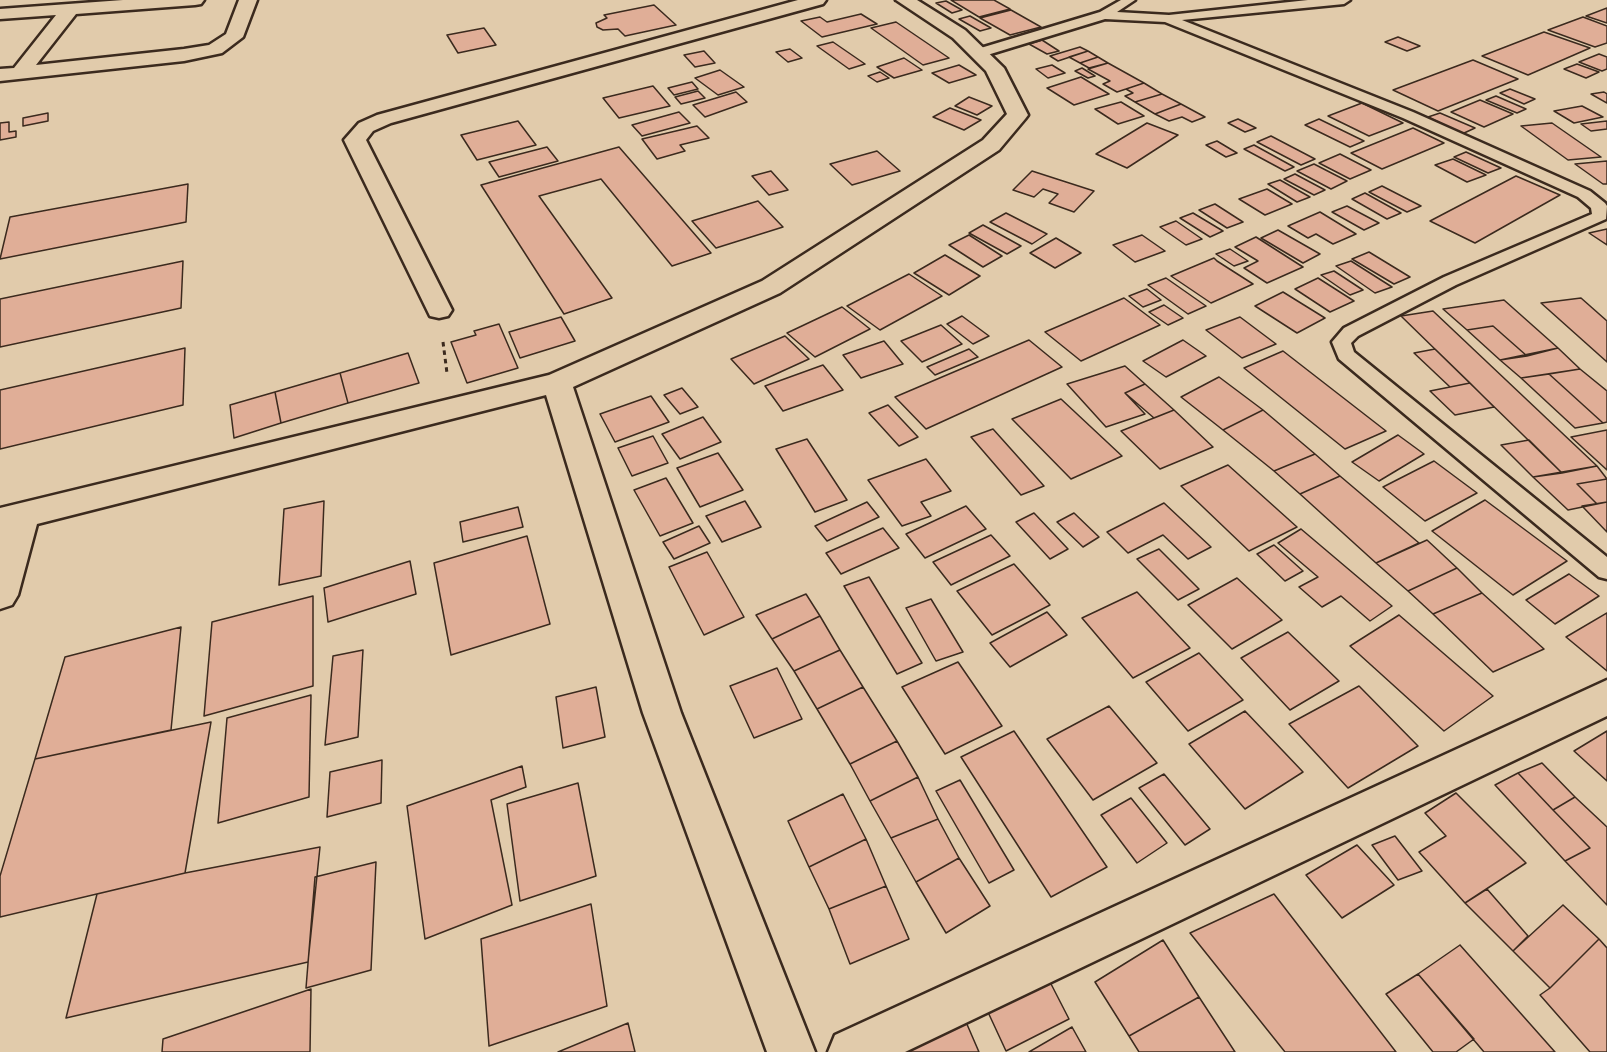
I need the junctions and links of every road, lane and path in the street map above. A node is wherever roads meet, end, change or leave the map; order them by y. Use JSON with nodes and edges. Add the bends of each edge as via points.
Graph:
{"nodes":[{"id":1,"x":27,"y":0,"type":"edge"},
{"id":2,"x":195,"y":0,"type":"edge"},
{"id":3,"x":248,"y":0,"type":"edge"},
{"id":4,"x":817,"y":0,"type":"edge"},
{"id":5,"x":905,"y":0,"type":"edge"},
{"id":6,"x":1129,"y":0,"type":"edge"},
{"id":7,"x":1344,"y":0,"type":"edge"},
{"id":8,"x":0,"y":8,"type":"edge"},
{"id":9,"x":1106,"y":8,"type":"edge"},
{"id":10,"x":69,"y":10,"type":"junction"},
{"id":11,"x":0,"y":14,"type":"edge"},
{"id":12,"x":1167,"y":18,"type":"junction"},
{"id":13,"x":979,"y":53,"type":"junction"},
{"id":14,"x":20,"y":73,"type":"junction"},
{"id":15,"x":0,"y":75,"type":"edge"},
{"id":16,"x":439,"y":310,"type":"joint"},
{"id":17,"x":557,"y":383,"type":"junction"},
{"id":18,"x":451,"y":410,"type":"junction"},
{"id":19,"x":11,"y":518,"type":"edge"},
{"id":20,"x":1607,"y":570,"type":"edge"},
{"id":21,"x":0,"y":595,"type":"edge"},
{"id":22,"x":1607,"y":697,"type":"edge"},
{"id":23,"x":791,"y":1052,"type":"edge"},
{"id":24,"x":852,"y":1052,"type":"edge"}],
"edges":[{"from":1,"to":8,"type":"street"},
{"from":2,"to":10,"type":"street"},
{"from":3,"to":14,"type":"street","via":[[234,37],[215,50]]},
{"from":4,"to":16,"type":"street","via":[[384,118],[366,127],[355,140]]},
{"from":5,"to":13,"type":"street","via":[[959,34]]},
{"from":6,"to":9,"type":"lane"},
{"from":7,"to":12,"type":"lane"},
{"from":9,"to":12,"type":"lane"},
{"from":9,"to":13,"type":"lane"},
{"from":10,"to":11,"type":"street"},
{"from":10,"to":14,"type":"street"},
{"from":12,"to":20,"type":"lane","via":[[1408,115],[1584,194],[1599,206],[1600,216],[1450,281],[1351,332],[1341,342],[1346,355]]},
{"from":13,"to":17,"type":"street","via":[[994,68],[1018,115],[991,145],[771,287]]},
{"from":14,"to":15,"type":"street"},
{"from":16,"to":18,"type":"path"},
{"from":17,"to":18,"type":"street"},
{"from":17,"to":23,"type":"street","via":[[662,713]]},
{"from":18,"to":19,"type":"street"},
{"from":19,"to":21,"type":"street"},
{"from":22,"to":24,"type":"street"}]}
